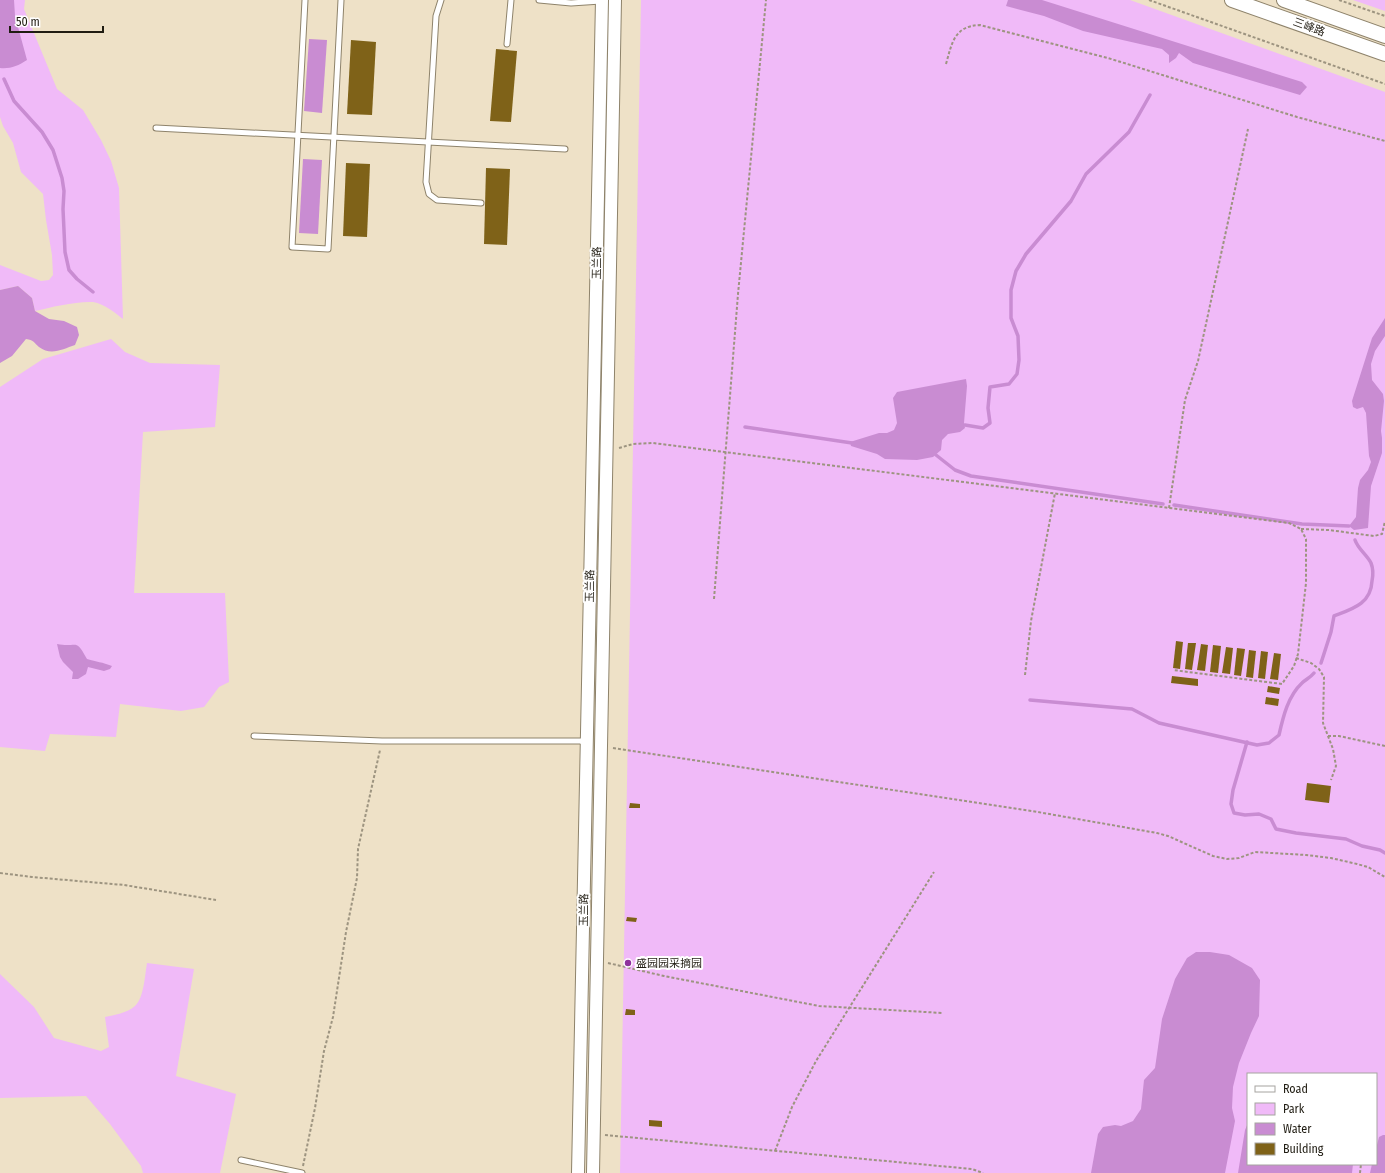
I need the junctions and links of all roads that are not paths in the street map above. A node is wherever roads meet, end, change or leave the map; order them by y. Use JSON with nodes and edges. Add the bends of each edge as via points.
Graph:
{"nodes":[{"id":1,"x":304,"y":0,"type":"edge"},
{"id":2,"x":342,"y":0,"type":"edge"},
{"id":3,"x":441,"y":0,"type":"edge"},
{"id":4,"x":511,"y":0,"type":"edge"},
{"id":5,"x":539,"y":0,"type":"edge"},
{"id":6,"x":548,"y":0,"type":"edge"},
{"id":7,"x":608,"y":0,"type":"edge"},
{"id":8,"x":1232,"y":0,"type":"edge"},
{"id":9,"x":1284,"y":0,"type":"edge"},
{"id":10,"x":1385,"y":36,"type":"edge"},
{"id":11,"x":507,"y":44,"type":"dead end"},
{"id":12,"x":1385,"y":54,"type":"edge"},
{"id":13,"x":156,"y":128,"type":"dead end"},
{"id":14,"x":298,"y":135,"type":"junction"},
{"id":15,"x":334,"y":137,"type":"junction"},
{"id":16,"x":429,"y":142,"type":"junction"},
{"id":17,"x":565,"y":149,"type":"dead end"},
{"id":18,"x":481,"y":203,"type":"dead end"},
{"id":19,"x":254,"y":736,"type":"dead end"},
{"id":20,"x":587,"y":744,"type":"junction"},
{"id":21,"x":241,"y":1160,"type":"dead end"},
{"id":22,"x":302,"y":1173,"type":"edge"},
{"id":23,"x":578,"y":1173,"type":"edge"},
{"id":24,"x":593,"y":1173,"type":"edge"}],
"edges":[{"from":1,"to":14,"type":"lane"},
{"from":2,"to":15,"type":"lane"},
{"from":3,"to":16,"type":"lane","via":[[436,16]]},
{"from":4,"to":11,"type":"lane"},
{"from":5,"to":6,"type":"lane"},
{"from":6,"to":7,"type":"lane","via":[[571,3]]},
{"from":7,"to":20,"type":"street","name":"玉兰路"},
{"from":7,"to":24,"type":"street","name":"玉兰路","via":[[606,452]]},
{"from":8,"to":12,"type":"main road","name":"三峰路"},
{"from":9,"to":10,"type":"main road","name":"三峰路"},
{"from":13,"to":14,"type":"lane"},
{"from":14,"to":15,"type":"lane"},
{"from":14,"to":15,"type":"lane","via":[[292,247],[328,249]]},
{"from":15,"to":16,"type":"lane"},
{"from":16,"to":17,"type":"lane"},
{"from":16,"to":18,"type":"lane","via":[[426,182],[428,194],[437,200]]},
{"from":19,"to":20,"type":"lane","via":[[382,741],[581,741]]},
{"from":20,"to":23,"type":"street","name":"玉兰路"},
{"from":21,"to":22,"type":"lane"}]}
